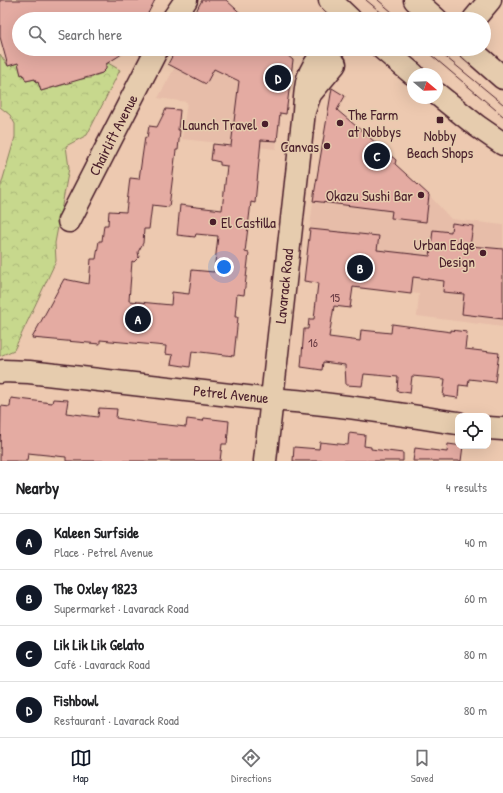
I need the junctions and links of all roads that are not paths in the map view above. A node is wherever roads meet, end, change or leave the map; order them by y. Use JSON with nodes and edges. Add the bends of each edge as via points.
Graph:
{"nodes":[{"id":1,"x":330,"y":0,"type":"edge"},
{"id":2,"x":415,"y":0,"type":"edge"},
{"id":3,"x":490,"y":0,"type":"edge"},
{"id":4,"x":343,"y":12,"type":"edge"},
{"id":5,"x":428,"y":12,"type":"edge"},
{"id":6,"x":480,"y":12,"type":"edge"},
{"id":7,"x":153,"y":56,"type":"edge"},
{"id":8,"x":391,"y":56,"type":"edge"},
{"id":9,"x":478,"y":56,"type":"edge"},
{"id":10,"x":329,"y":59,"type":"dead end"},
{"id":11,"x":407,"y":69,"type":"edge"},
{"id":12,"x":503,"y":78,"type":"edge"},
{"id":13,"x":443,"y":99,"type":"edge"},
{"id":14,"x":503,"y":144,"type":"edge"},
{"id":15,"x":68,"y":220,"type":"dead end"},
{"id":16,"x":2,"y":372,"type":"edge"},
{"id":17,"x":272,"y":398,"type":"junction"},
{"id":18,"x":455,"y":423,"type":"edge"},
{"id":19,"x":491,"y":428,"type":"edge"},
{"id":20,"x":503,"y":429,"type":"edge"},
{"id":21,"x":264,"y":461,"type":"edge"}],
"edges":[{"from":1,"to":4,"type":"main road"},
{"from":2,"to":5,"type":"main road"},
{"from":3,"to":6,"type":"main road"},
{"from":7,"to":15,"type":"main road","name":"Chairlift Avenue"},
{"from":8,"to":11,"type":"main road"},
{"from":9,"to":12,"type":"main road"},
{"from":10,"to":17,"type":"main road","name":"Lavarack Road","via":[[311,70],[306,79]]},
{"from":13,"to":14,"type":"main road"},
{"from":16,"to":17,"type":"main road","name":"Petrel Avenue"},
{"from":17,"to":18,"type":"main road","name":"Petrel Avenue","via":[[381,411]]},
{"from":17,"to":21,"type":"main road","name":"Lavarack Road"},
{"from":19,"to":20,"type":"main road"}]}
